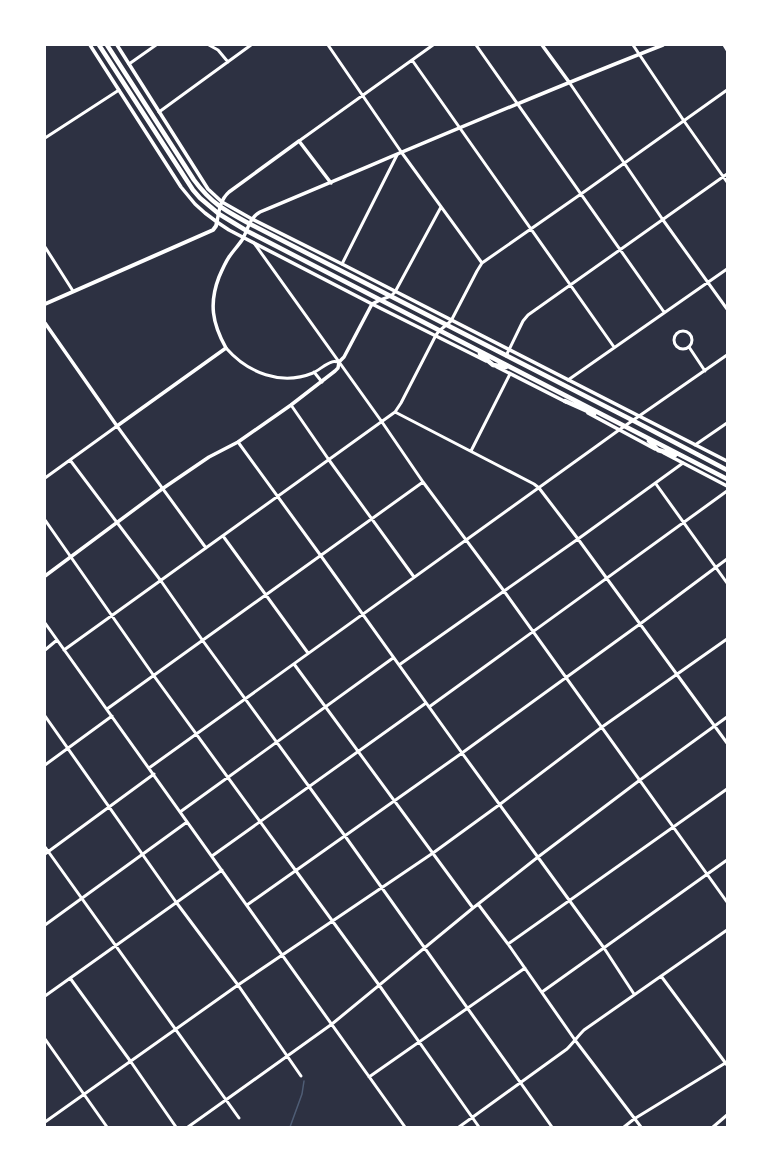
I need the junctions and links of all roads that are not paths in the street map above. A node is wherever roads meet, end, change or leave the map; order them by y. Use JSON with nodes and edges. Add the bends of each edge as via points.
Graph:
{"nodes":[{"id":1,"x":90,"y":45,"type":"edge"},
{"id":2,"x":99,"y":45,"type":"edge"},
{"id":3,"x":107,"y":45,"type":"edge"},
{"id":4,"x":116,"y":45,"type":"edge"},
{"id":5,"x":156,"y":45,"type":"edge"},
{"id":6,"x":208,"y":45,"type":"edge"},
{"id":7,"x":251,"y":45,"type":"edge"},
{"id":8,"x":328,"y":45,"type":"edge"},
{"id":9,"x":433,"y":45,"type":"edge"},
{"id":10,"x":476,"y":45,"type":"edge"},
{"id":11,"x":542,"y":45,"type":"edge"},
{"id":12,"x":633,"y":45,"type":"edge"},
{"id":13,"x":663,"y":45,"type":"edge"},
{"id":14,"x":724,"y":45,"type":"edge"},
{"id":15,"x":727,"y":50,"type":"edge"},
{"id":16,"x":640,"y":54,"type":"junction"},
{"id":17,"x":412,"y":60,"type":"junction"},
{"id":18,"x":228,"y":62,"type":"junction"},
{"id":19,"x":129,"y":64,"type":"junction"},
{"id":20,"x":569,"y":82,"type":"junction"},
{"id":21,"x":119,"y":90,"type":"junction"},
{"id":22,"x":727,"y":90,"type":"edge"},
{"id":23,"x":363,"y":95,"type":"junction"},
{"id":24,"x":518,"y":104,"type":"junction"},
{"id":25,"x":159,"y":112,"type":"junction"},
{"id":26,"x":684,"y":121,"type":"junction"},
{"id":27,"x":461,"y":128,"type":"junction"},
{"id":28,"x":45,"y":138,"type":"edge"},
{"id":29,"x":299,"y":141,"type":"junction"},
{"id":30,"x":402,"y":153,"type":"junction"},
{"id":31,"x":397,"y":155,"type":"junction"},
{"id":32,"x":625,"y":163,"type":"junction"},
{"id":33,"x":727,"y":174,"type":"edge"},
{"id":34,"x":723,"y":177,"type":"junction"},
{"id":35,"x":330,"y":182,"type":"junction"},
{"id":36,"x":727,"y":182,"type":"edge"},
{"id":37,"x":581,"y":194,"type":"junction"},
{"id":38,"x":222,"y":202,"type":"junction"},
{"id":39,"x":220,"y":207,"type":"junction"},
{"id":40,"x":440,"y":207,"type":"junction"},
{"id":41,"x":219,"y":214,"type":"junction"},
{"id":42,"x":252,"y":219,"type":"junction"},
{"id":43,"x":663,"y":220,"type":"junction"},
{"id":44,"x":217,"y":222,"type":"junction"},
{"id":45,"x":250,"y":224,"type":"junction"},
{"id":46,"x":531,"y":229,"type":"junction"},
{"id":47,"x":247,"y":231,"type":"junction"},
{"id":48,"x":244,"y":238,"type":"junction"},
{"id":49,"x":254,"y":243,"type":"junction"},
{"id":50,"x":45,"y":247,"type":"edge"},
{"id":51,"x":619,"y":250,"type":"junction"},
{"id":52,"x":482,"y":263,"type":"junction"},
{"id":53,"x":342,"y":264,"type":"junction"},
{"id":54,"x":727,"y":268,"type":"edge"},
{"id":55,"x":708,"y":282,"type":"junction"},
{"id":56,"x":571,"y":285,"type":"junction"},
{"id":57,"x":73,"y":291,"type":"junction"},
{"id":58,"x":395,"y":292,"type":"junction"},
{"id":59,"x":390,"y":296,"type":"junction"},
{"id":60,"x":380,"y":300,"type":"junction"},
{"id":61,"x":45,"y":304,"type":"edge"},
{"id":62,"x":372,"y":304,"type":"junction"},
{"id":63,"x":727,"y":309,"type":"edge"},
{"id":64,"x":664,"y":312,"type":"junction"},
{"id":65,"x":451,"y":321,"type":"junction"},
{"id":66,"x":45,"y":323,"type":"edge"},
{"id":67,"x":446,"y":325,"type":"junction"},
{"id":68,"x":439,"y":331,"type":"junction"},
{"id":69,"x":436,"y":335,"type":"junction"},
{"id":70,"x":614,"y":347,"type":"junction"},
{"id":71,"x":689,"y":347,"type":"junction"},
{"id":72,"x":226,"y":348,"type":"junction"},
{"id":73,"x":472,"y":348,"type":"junction"},
{"id":74,"x":509,"y":350,"type":"junction"},
{"id":75,"x":727,"y":355,"type":"edge"},
{"id":76,"x":506,"y":356,"type":"junction"},
{"id":77,"x":339,"y":362,"type":"junction"},
{"id":78,"x":493,"y":365,"type":"junction"},
{"id":79,"x":513,"y":369,"type":"junction"},
{"id":80,"x":705,"y":371,"type":"junction"},
{"id":81,"x":314,"y":372,"type":"junction"},
{"id":82,"x":510,"y":374,"type":"junction"},
{"id":83,"x":568,"y":380,"type":"junction"},
{"id":84,"x":322,"y":382,"type":"junction"},
{"id":85,"x":565,"y":401,"type":"junction"},
{"id":86,"x":291,"y":405,"type":"junction"},
{"id":87,"x":395,"y":412,"type":"junction"},
{"id":88,"x":639,"y":417,"type":"junction"},
{"id":89,"x":634,"y":421,"type":"junction"},
{"id":90,"x":382,"y":422,"type":"junction"},
{"id":91,"x":727,"y":423,"type":"edge"},
{"id":92,"x":118,"y":426,"type":"junction"},
{"id":93,"x":625,"y":427,"type":"junction"},
{"id":94,"x":619,"y":430,"type":"junction"},
{"id":95,"x":645,"y":437,"type":"junction"},
{"id":96,"x":238,"y":442,"type":"junction"},
{"id":97,"x":695,"y":445,"type":"junction"},
{"id":98,"x":658,"y":450,"type":"junction"},
{"id":99,"x":471,"y":451,"type":"junction"},
{"id":100,"x":684,"y":457,"type":"junction"},
{"id":101,"x":70,"y":460,"type":"junction"},
{"id":102,"x":329,"y":460,"type":"junction"},
{"id":103,"x":727,"y":461,"type":"edge"},
{"id":104,"x":683,"y":463,"type":"junction"},
{"id":105,"x":727,"y":469,"type":"edge"},
{"id":106,"x":45,"y":478,"type":"edge"},
{"id":107,"x":727,"y":479,"type":"edge"},
{"id":108,"x":424,"y":482,"type":"junction"},
{"id":109,"x":656,"y":484,"type":"junction"},
{"id":110,"x":727,"y":486,"type":"edge"},
{"id":111,"x":539,"y":488,"type":"junction"},
{"id":112,"x":162,"y":489,"type":"junction"},
{"id":113,"x":727,"y":491,"type":"edge"},
{"id":114,"x":278,"y":497,"type":"junction"},
{"id":115,"x":372,"y":519,"type":"junction"},
{"id":116,"x":45,"y":520,"type":"edge"},
{"id":117,"x":118,"y":522,"type":"junction"},
{"id":118,"x":683,"y":523,"type":"junction"},
{"id":119,"x":223,"y":536,"type":"junction"},
{"id":120,"x":578,"y":539,"type":"junction"},
{"id":121,"x":466,"y":540,"type":"junction"},
{"id":122,"x":206,"y":548,"type":"junction"},
{"id":123,"x":71,"y":556,"type":"junction"},
{"id":124,"x":321,"y":556,"type":"junction"},
{"id":125,"x":727,"y":559,"type":"edge"},
{"id":126,"x":715,"y":567,"type":"junction"},
{"id":127,"x":45,"y":576,"type":"edge"},
{"id":128,"x":414,"y":576,"type":"junction"},
{"id":129,"x":607,"y":579,"type":"junction"},
{"id":130,"x":161,"y":581,"type":"junction"},
{"id":131,"x":727,"y":583,"type":"edge"},
{"id":132,"x":504,"y":591,"type":"junction"},
{"id":133,"x":266,"y":595,"type":"junction"},
{"id":134,"x":362,"y":614,"type":"junction"},
{"id":135,"x":112,"y":616,"type":"junction"},
{"id":136,"x":45,"y":623,"type":"edge"},
{"id":137,"x":640,"y":624,"type":"junction"},
{"id":138,"x":532,"y":632,"type":"junction"},
{"id":139,"x":727,"y":639,"type":"edge"},
{"id":140,"x":57,"y":640,"type":"junction"},
{"id":141,"x":203,"y":641,"type":"junction"},
{"id":142,"x":45,"y":650,"type":"edge"},
{"id":143,"x":64,"y":650,"type":"junction"},
{"id":144,"x":308,"y":653,"type":"junction"},
{"id":145,"x":393,"y":658,"type":"junction"},
{"id":146,"x":294,"y":664,"type":"junction"},
{"id":147,"x":399,"y":665,"type":"junction"},
{"id":148,"x":677,"y":674,"type":"junction"},
{"id":149,"x":154,"y":676,"type":"junction"},
{"id":150,"x":565,"y":677,"type":"junction"},
{"id":151,"x":244,"y":699,"type":"junction"},
{"id":152,"x":426,"y":703,"type":"junction"},
{"id":153,"x":429,"y":707,"type":"junction"},
{"id":154,"x":325,"y":708,"type":"junction"},
{"id":155,"x":107,"y":709,"type":"junction"},
{"id":156,"x":45,"y":716,"type":"edge"},
{"id":157,"x":112,"y":716,"type":"junction"},
{"id":158,"x":727,"y":717,"type":"edge"},
{"id":159,"x":715,"y":726,"type":"junction"},
{"id":160,"x":602,"y":727,"type":"junction"},
{"id":161,"x":196,"y":733,"type":"junction"},
{"id":162,"x":276,"y":743,"type":"junction"},
{"id":163,"x":727,"y":743,"type":"edge"},
{"id":164,"x":68,"y":748,"type":"junction"},
{"id":165,"x":358,"y":751,"type":"junction"},
{"id":166,"x":462,"y":753,"type":"junction"},
{"id":167,"x":45,"y":765,"type":"edge"},
{"id":168,"x":149,"y":768,"type":"junction"},
{"id":169,"x":154,"y":774,"type":"junction"},
{"id":170,"x":228,"y":778,"type":"junction"},
{"id":171,"x":640,"y":780,"type":"junction"},
{"id":172,"x":309,"y":787,"type":"junction"},
{"id":173,"x":727,"y":790,"type":"edge"},
{"id":174,"x":394,"y":801,"type":"junction"},
{"id":175,"x":500,"y":805,"type":"junction"},
{"id":176,"x":110,"y":807,"type":"junction"},
{"id":177,"x":180,"y":812,"type":"junction"},
{"id":178,"x":188,"y":822,"type":"junction"},
{"id":179,"x":260,"y":822,"type":"junction"},
{"id":180,"x":673,"y":828,"type":"junction"},
{"id":181,"x":345,"y":836,"type":"junction"},
{"id":182,"x":45,"y":847,"type":"edge"},
{"id":183,"x":47,"y":853,"type":"edge"},
{"id":184,"x":433,"y":853,"type":"junction"},
{"id":185,"x":144,"y":854,"type":"junction"},
{"id":186,"x":212,"y":856,"type":"junction"},
{"id":187,"x":538,"y":857,"type":"junction"},
{"id":188,"x":727,"y":860,"type":"edge"},
{"id":189,"x":222,"y":870,"type":"junction"},
{"id":190,"x":296,"y":871,"type":"junction"},
{"id":191,"x":707,"y":874,"type":"junction"},
{"id":192,"x":382,"y":888,"type":"junction"},
{"id":193,"x":82,"y":898,"type":"junction"},
{"id":194,"x":570,"y":901,"type":"junction"},
{"id":195,"x":176,"y":902,"type":"junction"},
{"id":196,"x":727,"y":902,"type":"edge"},
{"id":197,"x":478,"y":904,"type":"junction"},
{"id":198,"x":247,"y":905,"type":"junction"},
{"id":199,"x":473,"y":908,"type":"junction"},
{"id":200,"x":333,"y":921,"type":"junction"},
{"id":201,"x":45,"y":925,"type":"edge"},
{"id":202,"x":727,"y":930,"type":"edge"},
{"id":203,"x":508,"y":944,"type":"junction"},
{"id":204,"x":115,"y":945,"type":"junction"},
{"id":205,"x":424,"y":948,"type":"junction"},
{"id":206,"x":604,"y":948,"type":"junction"},
{"id":207,"x":283,"y":955,"type":"junction"},
{"id":208,"x":525,"y":968,"type":"junction"},
{"id":209,"x":661,"y":976,"type":"junction"},
{"id":210,"x":70,"y":978,"type":"junction"},
{"id":211,"x":238,"y":985,"type":"junction"},
{"id":212,"x":380,"y":985,"type":"junction"},
{"id":213,"x":542,"y":992,"type":"junction"},
{"id":214,"x":634,"y":994,"type":"junction"},
{"id":215,"x":45,"y":996,"type":"edge"},
{"id":216,"x":468,"y":1008,"type":"junction"},
{"id":217,"x":332,"y":1024,"type":"junction"},
{"id":218,"x":176,"y":1030,"type":"junction"},
{"id":219,"x":45,"y":1039,"type":"edge"},
{"id":220,"x":575,"y":1040,"type":"junction"},
{"id":221,"x":419,"y":1042,"type":"junction"},
{"id":222,"x":286,"y":1056,"type":"junction"},
{"id":223,"x":131,"y":1062,"type":"junction"},
{"id":224,"x":727,"y":1063,"type":"edge"},
{"id":225,"x":301,"y":1076,"type":"dead end"},
{"id":226,"x":369,"y":1077,"type":"junction"},
{"id":227,"x":521,"y":1082,"type":"junction"},
{"id":228,"x":84,"y":1094,"type":"junction"},
{"id":229,"x":226,"y":1100,"type":"junction"},
{"id":230,"x":727,"y":1115,"type":"edge"},
{"id":231,"x":472,"y":1117,"type":"junction"},
{"id":232,"x":239,"y":1118,"type":"dead end"},
{"id":233,"x":634,"y":1119,"type":"junction"},
{"id":234,"x":45,"y":1122,"type":"edge"},
{"id":235,"x":107,"y":1127,"type":"edge"},
{"id":236,"x":176,"y":1127,"type":"edge"},
{"id":237,"x":188,"y":1127,"type":"edge"},
{"id":238,"x":405,"y":1127,"type":"edge"},
{"id":239,"x":459,"y":1127,"type":"edge"},
{"id":240,"x":479,"y":1127,"type":"edge"},
{"id":241,"x":552,"y":1127,"type":"edge"},
{"id":242,"x":624,"y":1127,"type":"edge"},
{"id":243,"x":641,"y":1127,"type":"edge"},
{"id":244,"x":713,"y":1127,"type":"edge"}],
"edges":[{"from":1,"to":21,"type":"street"},
{"from":2,"to":41,"type":"main road","via":[[193,190]]},
{"from":3,"to":39,"type":"main road","via":[[194,180]]},
{"from":4,"to":19,"type":"street"},
{"from":5,"to":19,"type":"street"},
{"from":6,"to":18,"type":"street","via":[[218,50]]},
{"from":7,"to":18,"type":"street"},
{"from":8,"to":23,"type":"street"},
{"from":9,"to":17,"type":"street"},
{"from":10,"to":24,"type":"street"},
{"from":11,"to":20,"type":"street"},
{"from":12,"to":16,"type":"street"},
{"from":13,"to":16,"type":"street"},
{"from":14,"to":15,"type":"street"},
{"from":16,"to":20,"type":"street"},
{"from":16,"to":26,"type":"street"},
{"from":17,"to":23,"type":"street"},
{"from":17,"to":27,"type":"street"},
{"from":18,"to":25,"type":"street"},
{"from":19,"to":25,"type":"street"},
{"from":20,"to":24,"type":"street"},
{"from":20,"to":32,"type":"street"},
{"from":21,"to":28,"type":"street"},
{"from":21,"to":44,"type":"street","via":[[181,187],[198,207]]},
{"from":22,"to":26,"type":"street"},
{"from":23,"to":29,"type":"street"},
{"from":23,"to":30,"type":"street"},
{"from":24,"to":27,"type":"street"},
{"from":24,"to":37,"type":"street"},
{"from":25,"to":38,"type":"street","via":[[208,189]]},
{"from":26,"to":32,"type":"street"},
{"from":26,"to":34,"type":"street"},
{"from":27,"to":30,"type":"street"},
{"from":27,"to":46,"type":"street"},
{"from":29,"to":35,"type":"street"},
{"from":29,"to":38,"type":"street","via":[[229,192]]},
{"from":30,"to":31,"type":"street"},
{"from":30,"to":40,"type":"street"},
{"from":31,"to":35,"type":"street"},
{"from":31,"to":53,"type":"street"},
{"from":32,"to":37,"type":"street"},
{"from":32,"to":43,"type":"street"},
{"from":33,"to":34,"type":"street"},
{"from":34,"to":36,"type":"street"},
{"from":34,"to":43,"type":"street"},
{"from":35,"to":42,"type":"street","via":[[260,212]]},
{"from":37,"to":46,"type":"street"},
{"from":37,"to":51,"type":"street"},
{"from":38,"to":39,"type":"street"},
{"from":38,"to":42,"type":"street"},
{"from":39,"to":41,"type":"street"},
{"from":39,"to":45,"type":"main road"},
{"from":40,"to":52,"type":"street"},
{"from":40,"to":58,"type":"street"},
{"from":41,"to":44,"type":"street"},
{"from":41,"to":47,"type":"main road"},
{"from":42,"to":45,"type":"street"},
{"from":42,"to":53,"type":"street"},
{"from":43,"to":51,"type":"street"},
{"from":43,"to":55,"type":"street"},
{"from":44,"to":48,"type":"street"},
{"from":44,"to":57,"type":"main road","via":[[213,230]]},
{"from":45,"to":47,"type":"street"},
{"from":45,"to":59,"type":"main road"},
{"from":46,"to":52,"type":"street"},
{"from":46,"to":56,"type":"street"},
{"from":47,"to":48,"type":"street"},
{"from":47,"to":60,"type":"main road"},
{"from":48,"to":49,"type":"street"},
{"from":48,"to":72,"type":"street","via":[[225,264],[214,297],[215,323]]},
{"from":49,"to":62,"type":"street"},
{"from":49,"to":77,"type":"street"},
{"from":50,"to":57,"type":"street"},
{"from":51,"to":56,"type":"street"},
{"from":51,"to":64,"type":"street"},
{"from":52,"to":65,"type":"street"},
{"from":53,"to":58,"type":"street"},
{"from":54,"to":55,"type":"street"},
{"from":55,"to":63,"type":"street"},
{"from":55,"to":64,"type":"street"},
{"from":56,"to":70,"type":"street"},
{"from":56,"to":74,"type":"street","via":[[525,318]]},
{"from":57,"to":61,"type":"main road"},
{"from":58,"to":59,"type":"street"},
{"from":58,"to":65,"type":"street"},
{"from":59,"to":60,"type":"street"},
{"from":59,"to":67,"type":"main road"},
{"from":60,"to":62,"type":"street"},
{"from":60,"to":68,"type":"main road"},
{"from":62,"to":69,"type":"street"},
{"from":62,"to":77,"type":"street"},
{"from":64,"to":70,"type":"street"},
{"from":65,"to":67,"type":"street"},
{"from":65,"to":74,"type":"street"},
{"from":66,"to":92,"type":"street"},
{"from":67,"to":68,"type":"street"},
{"from":67,"to":76,"type":"main road"},
{"from":68,"to":69,"type":"street"},
{"from":68,"to":73,"type":"main road"},
{"from":69,"to":78,"type":"street"},
{"from":69,"to":87,"type":"street"},
{"from":70,"to":83,"type":"street"},
{"from":71,"to":71,"type":"street","via":[[692,342],[691,335],[683,330],[677,332],[673,340],[676,346],[684,350]]},
{"from":71,"to":80,"type":"street"},
{"from":72,"to":81,"type":"street","via":[[240,362],[265,375],[293,378]]},
{"from":72,"to":92,"type":"street"},
{"from":73,"to":78,"type":"main road"},
{"from":73,"to":79,"type":"main road"},
{"from":74,"to":76,"type":"street"},
{"from":74,"to":83,"type":"street"},
{"from":75,"to":80,"type":"street"},
{"from":76,"to":89,"type":"main road"},
{"from":77,"to":81,"type":"street","via":[[332,362]]},
{"from":77,"to":84,"type":"street","via":[[338,368]]},
{"from":77,"to":90,"type":"street"},
{"from":78,"to":79,"type":"main road"},
{"from":78,"to":82,"type":"street"},
{"from":79,"to":93,"type":"main road"},
{"from":80,"to":88,"type":"street"},
{"from":81,"to":84,"type":"street"},
{"from":82,"to":85,"type":"street"},
{"from":82,"to":99,"type":"street"},
{"from":83,"to":88,"type":"street"},
{"from":84,"to":86,"type":"street"},
{"from":85,"to":93,"type":"main road"},
{"from":85,"to":94,"type":"street"},
{"from":86,"to":96,"type":"street"},
{"from":86,"to":102,"type":"street"},
{"from":87,"to":90,"type":"street"},
{"from":87,"to":99,"type":"street"},
{"from":88,"to":89,"type":"street"},
{"from":88,"to":97,"type":"street"},
{"from":89,"to":93,"type":"street"},
{"from":89,"to":105,"type":"main road"},
{"from":90,"to":102,"type":"street"},
{"from":90,"to":108,"type":"street"},
{"from":91,"to":97,"type":"street"},
{"from":92,"to":101,"type":"street"},
{"from":92,"to":112,"type":"street"},
{"from":93,"to":94,"type":"street"},
{"from":93,"to":95,"type":"main road"},
{"from":94,"to":98,"type":"street"},
{"from":94,"to":111,"type":"street"},
{"from":95,"to":98,"type":"main road"},
{"from":95,"to":100,"type":"main road"},
{"from":96,"to":112,"type":"street","via":[[209,457]]},
{"from":96,"to":114,"type":"street"},
{"from":97,"to":103,"type":"street"},
{"from":98,"to":100,"type":"main road"},
{"from":98,"to":104,"type":"street"},
{"from":99,"to":111,"type":"street"},
{"from":100,"to":107,"type":"main road"},
{"from":101,"to":106,"type":"street"},
{"from":101,"to":117,"type":"street"},
{"from":102,"to":114,"type":"street"},
{"from":102,"to":115,"type":"street"},
{"from":104,"to":109,"type":"street"},
{"from":104,"to":110,"type":"street"},
{"from":108,"to":115,"type":"street"},
{"from":108,"to":121,"type":"street"},
{"from":109,"to":118,"type":"street"},
{"from":109,"to":120,"type":"street"},
{"from":111,"to":120,"type":"street"},
{"from":111,"to":121,"type":"street"},
{"from":112,"to":117,"type":"street"},
{"from":112,"to":122,"type":"street"},
{"from":113,"to":118,"type":"street"},
{"from":114,"to":119,"type":"street"},
{"from":114,"to":124,"type":"street"},
{"from":115,"to":124,"type":"street"},
{"from":115,"to":128,"type":"street"},
{"from":116,"to":123,"type":"street"},
{"from":117,"to":123,"type":"street"},
{"from":117,"to":130,"type":"street"},
{"from":118,"to":126,"type":"street"},
{"from":118,"to":129,"type":"street"},
{"from":119,"to":122,"type":"street"},
{"from":119,"to":133,"type":"street"},
{"from":120,"to":129,"type":"street"},
{"from":120,"to":132,"type":"street"},
{"from":121,"to":128,"type":"street"},
{"from":121,"to":132,"type":"street"},
{"from":122,"to":130,"type":"street"},
{"from":123,"to":127,"type":"street"},
{"from":123,"to":135,"type":"street"},
{"from":124,"to":133,"type":"street"},
{"from":124,"to":134,"type":"street"},
{"from":125,"to":126,"type":"street"},
{"from":126,"to":131,"type":"street"},
{"from":126,"to":137,"type":"street"},
{"from":128,"to":134,"type":"street"},
{"from":129,"to":137,"type":"street"},
{"from":129,"to":138,"type":"street"},
{"from":130,"to":135,"type":"street"},
{"from":130,"to":141,"type":"street"},
{"from":132,"to":138,"type":"street"},
{"from":132,"to":147,"type":"street"},
{"from":133,"to":141,"type":"street"},
{"from":133,"to":144,"type":"street"},
{"from":134,"to":144,"type":"street"},
{"from":134,"to":145,"type":"street"},
{"from":135,"to":143,"type":"street"},
{"from":135,"to":149,"type":"street"},
{"from":136,"to":140,"type":"street"},
{"from":137,"to":148,"type":"street"},
{"from":137,"to":150,"type":"street"},
{"from":138,"to":150,"type":"street"},
{"from":138,"to":153,"type":"street"},
{"from":139,"to":148,"type":"street"},
{"from":140,"to":142,"type":"street"},
{"from":140,"to":143,"type":"street"},
{"from":141,"to":149,"type":"street"},
{"from":141,"to":151,"type":"street"},
{"from":143,"to":155,"type":"street"},
{"from":144,"to":146,"type":"street"},
{"from":145,"to":147,"type":"street"},
{"from":145,"to":154,"type":"street"},
{"from":146,"to":151,"type":"street"},
{"from":146,"to":154,"type":"street"},
{"from":147,"to":152,"type":"street"},
{"from":148,"to":159,"type":"street"},
{"from":148,"to":160,"type":"street"},
{"from":149,"to":155,"type":"street"},
{"from":149,"to":161,"type":"street"},
{"from":150,"to":160,"type":"street"},
{"from":150,"to":166,"type":"street"},
{"from":151,"to":161,"type":"street"},
{"from":151,"to":162,"type":"street"},
{"from":152,"to":153,"type":"street"},
{"from":152,"to":165,"type":"street"},
{"from":153,"to":166,"type":"street"},
{"from":154,"to":162,"type":"street"},
{"from":154,"to":165,"type":"street"},
{"from":155,"to":157,"type":"street"},
{"from":156,"to":164,"type":"street"},
{"from":157,"to":164,"type":"street"},
{"from":157,"to":168,"type":"street"},
{"from":158,"to":159,"type":"street"},
{"from":159,"to":163,"type":"street"},
{"from":159,"to":171,"type":"street"},
{"from":160,"to":171,"type":"street"},
{"from":160,"to":175,"type":"street"},
{"from":161,"to":168,"type":"street"},
{"from":161,"to":170,"type":"street"},
{"from":162,"to":170,"type":"street"},
{"from":162,"to":172,"type":"street"},
{"from":164,"to":167,"type":"street"},
{"from":164,"to":176,"type":"street"},
{"from":165,"to":172,"type":"street"},
{"from":165,"to":174,"type":"street"},
{"from":166,"to":174,"type":"street"},
{"from":166,"to":175,"type":"street"},
{"from":168,"to":169,"type":"street"},
{"from":169,"to":176,"type":"street"},
{"from":169,"to":177,"type":"street"},
{"from":170,"to":177,"type":"street"},
{"from":170,"to":179,"type":"street"},
{"from":171,"to":180,"type":"street"},
{"from":171,"to":187,"type":"street"},
{"from":172,"to":179,"type":"street"},
{"from":172,"to":181,"type":"street"},
{"from":173,"to":180,"type":"street"},
{"from":174,"to":181,"type":"street"},
{"from":174,"to":184,"type":"street"},
{"from":175,"to":184,"type":"street"},
{"from":175,"to":187,"type":"street"},
{"from":176,"to":183,"type":"street"},
{"from":176,"to":185,"type":"street"},
{"from":177,"to":178,"type":"street"},
{"from":178,"to":185,"type":"street"},
{"from":178,"to":186,"type":"street"},
{"from":179,"to":186,"type":"street"},
{"from":179,"to":190,"type":"street"},
{"from":180,"to":191,"type":"street"},
{"from":180,"to":194,"type":"street"},
{"from":181,"to":190,"type":"street"},
{"from":181,"to":192,"type":"street"},
{"from":182,"to":183,"type":"street"},
{"from":183,"to":193,"type":"street"},
{"from":184,"to":192,"type":"street"},
{"from":184,"to":199,"type":"street"},
{"from":185,"to":193,"type":"street"},
{"from":185,"to":195,"type":"street"},
{"from":186,"to":189,"type":"street"},
{"from":187,"to":194,"type":"street"},
{"from":187,"to":197,"type":"street"},
{"from":188,"to":191,"type":"street"},
{"from":189,"to":195,"type":"street"},
{"from":189,"to":198,"type":"street"},
{"from":190,"to":198,"type":"street"},
{"from":190,"to":200,"type":"street"},
{"from":191,"to":196,"type":"street"},
{"from":191,"to":206,"type":"street"},
{"from":192,"to":200,"type":"street"},
{"from":192,"to":205,"type":"street"},
{"from":193,"to":201,"type":"street"},
{"from":193,"to":204,"type":"street"},
{"from":194,"to":203,"type":"street"},
{"from":194,"to":206,"type":"street"},
{"from":195,"to":204,"type":"street"},
{"from":195,"to":211,"type":"street"},
{"from":197,"to":199,"type":"street"},
{"from":197,"to":203,"type":"street"},
{"from":198,"to":207,"type":"street"},
{"from":199,"to":205,"type":"street"},
{"from":200,"to":207,"type":"street"},
{"from":200,"to":212,"type":"street"},
{"from":202,"to":209,"type":"street"},
{"from":203,"to":208,"type":"street"},
{"from":204,"to":210,"type":"street"},
{"from":204,"to":218,"type":"street"},
{"from":205,"to":212,"type":"street"},
{"from":205,"to":216,"type":"street"},
{"from":206,"to":213,"type":"street"},
{"from":206,"to":214,"type":"street"},
{"from":207,"to":211,"type":"street"},
{"from":207,"to":217,"type":"street"},
{"from":208,"to":213,"type":"street"},
{"from":208,"to":216,"type":"street"},
{"from":209,"to":214,"type":"street"},
{"from":209,"to":224,"type":"street"},
{"from":210,"to":215,"type":"street"},
{"from":210,"to":223,"type":"street"},
{"from":211,"to":218,"type":"street"},
{"from":211,"to":222,"type":"street"},
{"from":212,"to":217,"type":"street"},
{"from":212,"to":221,"type":"street"},
{"from":213,"to":220,"type":"street"},
{"from":214,"to":220,"type":"street","via":[[584,1030]]},
{"from":216,"to":221,"type":"street"},
{"from":216,"to":227,"type":"street"},
{"from":217,"to":222,"type":"street"},
{"from":217,"to":226,"type":"street"},
{"from":218,"to":223,"type":"street"},
{"from":218,"to":229,"type":"street"},
{"from":219,"to":228,"type":"street"},
{"from":220,"to":227,"type":"street","via":[[567,1049]]},
{"from":220,"to":233,"type":"street"},
{"from":221,"to":226,"type":"street"},
{"from":221,"to":231,"type":"street"},
{"from":222,"to":225,"type":"street"},
{"from":222,"to":229,"type":"street"},
{"from":223,"to":228,"type":"street"},
{"from":223,"to":236,"type":"street"},
{"from":224,"to":233,"type":"street"},
{"from":226,"to":238,"type":"street"},
{"from":227,"to":231,"type":"street"},
{"from":227,"to":241,"type":"street"},
{"from":228,"to":234,"type":"street"},
{"from":228,"to":235,"type":"street"},
{"from":229,"to":232,"type":"street"},
{"from":229,"to":237,"type":"street"},
{"from":230,"to":244,"type":"street"},
{"from":231,"to":239,"type":"street"},
{"from":231,"to":240,"type":"street"},
{"from":233,"to":242,"type":"street"},
{"from":233,"to":243,"type":"street"}]}
